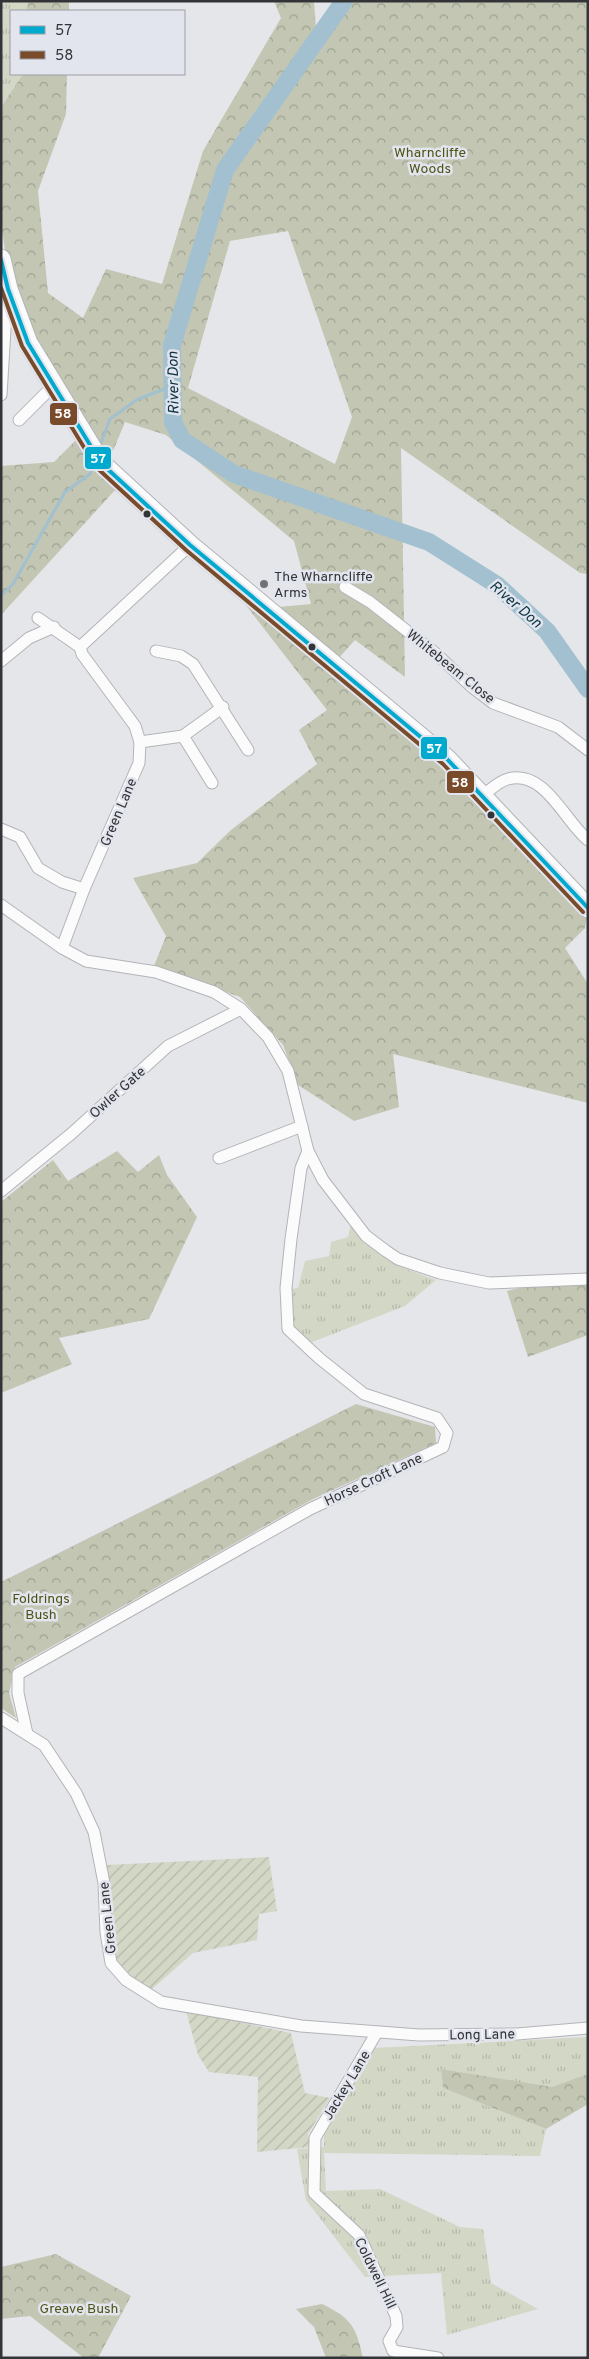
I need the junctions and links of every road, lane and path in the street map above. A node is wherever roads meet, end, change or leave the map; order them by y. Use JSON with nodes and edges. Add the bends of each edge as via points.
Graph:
{"nodes":[{"id":1,"x":1,"y":258,"type":"edge"},
{"id":2,"x":8,"y":289,"type":"junction"},
{"id":3,"x":52,"y":387,"type":"junction"},
{"id":4,"x":1,"y":395,"type":"edge"},
{"id":5,"x":19,"y":420,"type":"dead end"},
{"id":6,"x":190,"y":545,"type":"junction"},
{"id":7,"x":345,"y":587,"type":"dead end"},
{"id":8,"x":38,"y":618,"type":"dead end"},
{"id":9,"x":54,"y":627,"type":"junction"},
{"id":10,"x":80,"y":647,"type":"junction"},
{"id":11,"x":156,"y":651,"type":"dead end"},
{"id":12,"x":1,"y":661,"type":"edge"},
{"id":13,"x":223,"y":706,"type":"junction"},
{"id":14,"x":183,"y":736,"type":"junction"},
{"id":15,"x":140,"y":742,"type":"junction"},
{"id":16,"x":248,"y":750,"type":"dead end"},
{"id":17,"x":588,"y":750,"type":"edge"},
{"id":18,"x":212,"y":783,"type":"dead end"},
{"id":19,"x":482,"y":796,"type":"junction"},
{"id":20,"x":1,"y":829,"type":"edge"},
{"id":21,"x":588,"y":840,"type":"edge"},
{"id":22,"x":84,"y":889,"type":"junction"},
{"id":23,"x":3,"y":908,"type":"edge"},
{"id":24,"x":588,"y":908,"type":"edge"},
{"id":25,"x":62,"y":948,"type":"junction"},
{"id":26,"x":242,"y":1008,"type":"junction"},
{"id":27,"x":302,"y":1126,"type":"junction"},
{"id":28,"x":308,"y":1151,"type":"junction"},
{"id":29,"x":218,"y":1158,"type":"dead end"},
{"id":30,"x":1,"y":1191,"type":"edge"},
{"id":31,"x":588,"y":1279,"type":"edge"},
{"id":32,"x":1,"y":1718,"type":"edge"},
{"id":33,"x":27,"y":1734,"type":"junction"},
{"id":34,"x":588,"y":2028,"type":"edge"},
{"id":35,"x":377,"y":2032,"type":"junction"},
{"id":36,"x":315,"y":2138,"type":"joint"},
{"id":37,"x":437,"y":2357,"type":"edge"}],
"edges":[{"from":1,"to":2,"type":"main road"},
{"from":2,"to":3,"type":"main road","via":[[28,344]]},
{"from":2,"to":4,"type":"street"},
{"from":3,"to":5,"type":"street"},
{"from":3,"to":6,"type":"main road","via":[[96,457]]},
{"from":6,"to":10,"type":"street"},
{"from":6,"to":19,"type":"main road","via":[[447,759]]},
{"from":7,"to":17,"type":"street","name":"Whitebeam Close","via":[[427,646],[493,703],[558,727]]},
{"from":8,"to":9,"type":"street"},
{"from":9,"to":10,"type":"street"},
{"from":9,"to":12,"type":"street","via":[[29,638]]},
{"from":10,"to":15,"type":"street","name":"Green Lane","via":[[135,726]]},
{"from":11,"to":13,"type":"street","via":[[182,656],[193,664]]},
{"from":13,"to":14,"type":"street"},
{"from":13,"to":16,"type":"street"},
{"from":14,"to":15,"type":"street"},
{"from":14,"to":18,"type":"street"},
{"from":15,"to":22,"type":"street","name":"Green Lane","via":[[139,763]]},
{"from":19,"to":21,"type":"street","via":[[507,779],[524,777],[538,784]]},
{"from":19,"to":24,"type":"main road"},
{"from":20,"to":22,"type":"street","via":[[20,837],[38,868],[62,882]]},
{"from":22,"to":25,"type":"street","name":"Green Lane"},
{"from":23,"to":25,"type":"street"},
{"from":25,"to":26,"type":"street","via":[[86,961],[156,972],[214,992]]},
{"from":26,"to":27,"type":"street","via":[[268,1037],[288,1070]]},
{"from":26,"to":30,"type":"street","name":"Owler Gate","via":[[168,1046],[71,1134]]},
{"from":27,"to":28,"type":"street"},
{"from":27,"to":29,"type":"street"},
{"from":28,"to":31,"type":"street","via":[[323,1180],[352,1220],[375,1244],[398,1259],[440,1273],[489,1283]]},
{"from":28,"to":33,"type":"street","name":"Horse Croft Lane","via":[[301,1168],[291,1239],[286,1288],[288,1329],[318,1358],[364,1394],[438,1418],[447,1433],[443,1446],[310,1509],[18,1674],[18,1693]]},
{"from":32,"to":33,"type":"street","name":"Green Lane"},
{"from":33,"to":35,"type":"street","name":"Green Lane","via":[[44,1745],[76,1793],[94,1832],[104,1883],[111,1963],[126,1980],[161,2002],[301,2026]]},
{"from":34,"to":35,"type":"street","name":"Long Lane","via":[[471,2035]]},
{"from":35,"to":36,"type":"street","name":"Jackey Lane"},
{"from":36,"to":37,"type":"street","name":"Coldwell Hill","via":[[314,2193],[360,2235],[396,2316],[397,2327],[389,2341],[393,2351]]}]}
